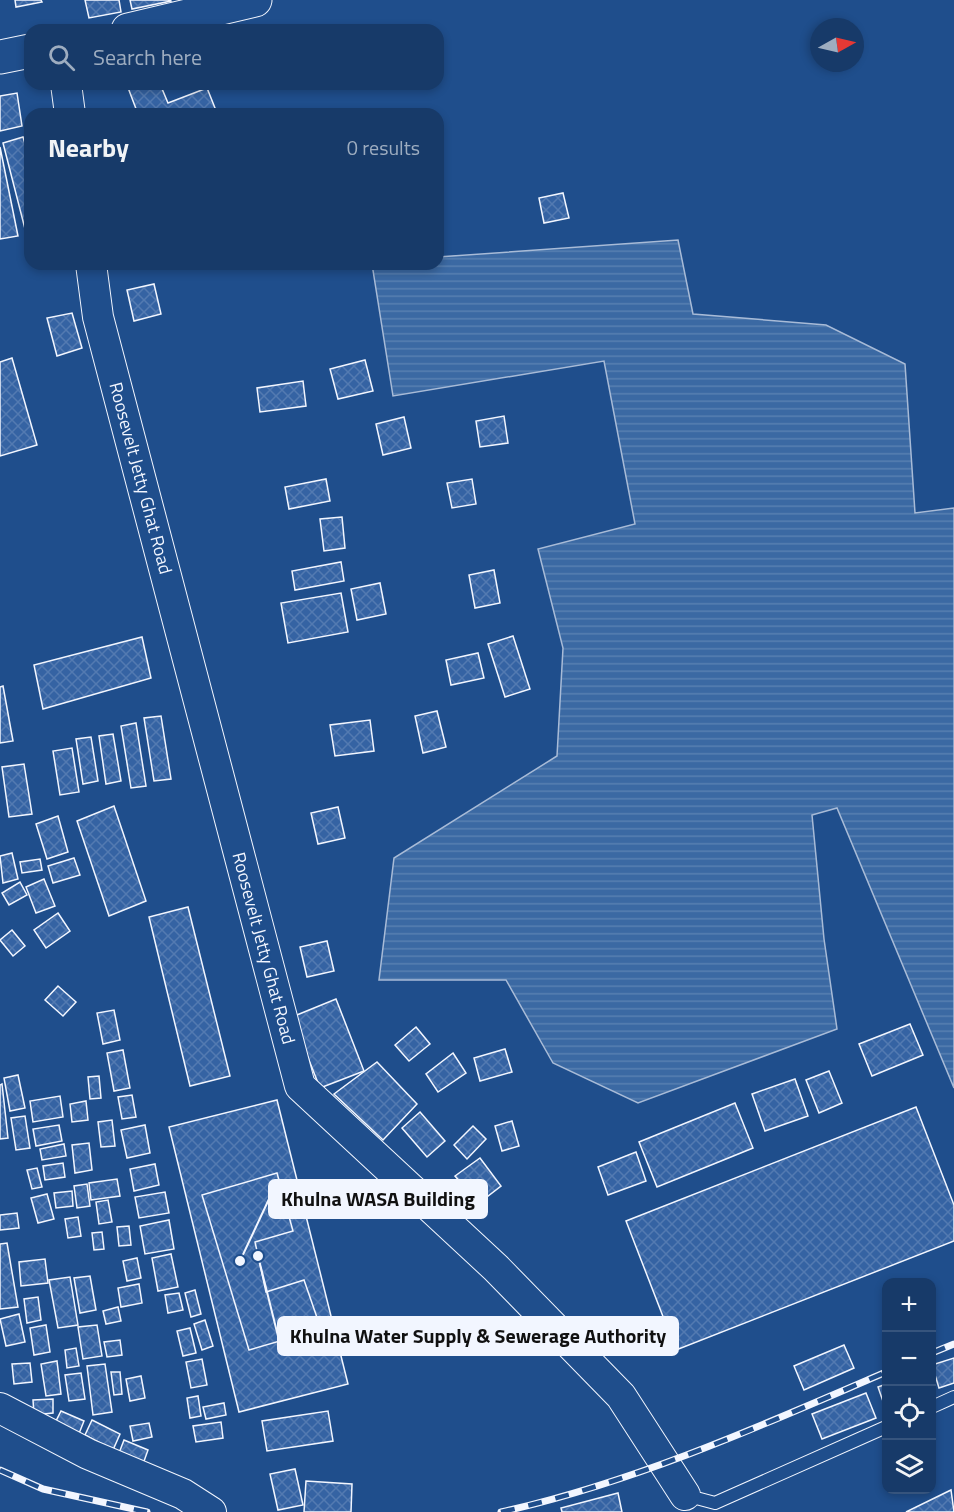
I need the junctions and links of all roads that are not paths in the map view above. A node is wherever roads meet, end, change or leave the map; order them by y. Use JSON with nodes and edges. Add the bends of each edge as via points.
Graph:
{"nodes":[{"id":1,"x":255,"y":0,"type":"edge"},
{"id":2,"x":153,"y":24,"type":"edge"},
{"id":3,"x":24,"y":52,"type":"edge"},
{"id":4,"x":0,"y":57,"type":"edge"},
{"id":5,"x":67,"y":90,"type":"edge"},
{"id":6,"x":69,"y":108,"type":"edge"},
{"id":7,"x":92,"y":270,"type":"edge"},
{"id":8,"x":954,"y":1397,"type":"edge"},
{"id":9,"x":936,"y":1405,"type":"edge"},
{"id":10,"x":0,"y":1408,"type":"edge"},
{"id":11,"x":882,"y":1429,"type":"edge"},
{"id":12,"x":685,"y":1495,"type":"joint"},
{"id":13,"x":211,"y":1512,"type":"edge"}],
"edges":[{"from":1,"to":2,"type":"main road"},
{"from":3,"to":4,"type":"main road"},
{"from":5,"to":6,"type":"street"},
{"from":7,"to":12,"type":"street","name":"Roosevelt Jetty Ghat Road","via":[[98,317],[300,1086],[496,1268],[621,1396]]},
{"from":8,"to":9,"type":"lane"},
{"from":10,"to":13,"type":"street","via":[[88,1454],[183,1494]]},
{"from":11,"to":12,"type":"lane","via":[[715,1503]]}]}
